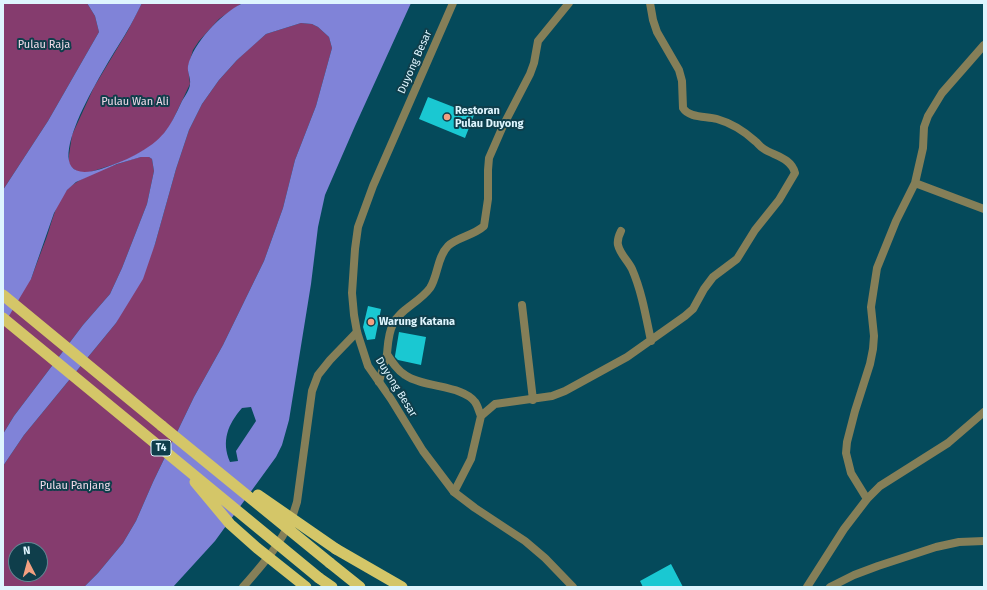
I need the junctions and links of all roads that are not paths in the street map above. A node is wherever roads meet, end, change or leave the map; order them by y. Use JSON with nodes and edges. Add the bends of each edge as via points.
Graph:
{"nodes":[{"id":1,"x":454,"y":3,"type":"edge"},
{"id":2,"x":569,"y":3,"type":"edge"},
{"id":3,"x":650,"y":3,"type":"edge"},
{"id":4,"x":984,"y":45,"type":"edge"},
{"id":5,"x":916,"y":183,"type":"junction"},
{"id":6,"x":984,"y":209,"type":"edge"},
{"id":7,"x":621,"y":231,"type":"dead end"},
{"id":8,"x":3,"y":295,"type":"edge"},
{"id":9,"x":522,"y":305,"type":"dead end"},
{"id":10,"x":3,"y":318,"type":"edge"},
{"id":11,"x":357,"y":332,"type":"junction"},
{"id":12,"x":651,"y":341,"type":"junction"},
{"id":13,"x":387,"y":354,"type":"junction"},
{"id":14,"x":379,"y":382,"type":"junction"},
{"id":15,"x":533,"y":400,"type":"junction"},
{"id":16,"x":984,"y":412,"type":"edge"},
{"id":17,"x":481,"y":416,"type":"junction"},
{"id":18,"x":162,"y":426,"type":"junction"},
{"id":19,"x":178,"y":461,"type":"junction"},
{"id":20,"x":454,"y":492,"type":"junction"},
{"id":21,"x":867,"y":499,"type":"junction"},
{"id":22,"x":984,"y":541,"type":"edge"},
{"id":23,"x":243,"y":587,"type":"edge"},
{"id":24,"x":306,"y":587,"type":"edge"},
{"id":25,"x":332,"y":587,"type":"edge"},
{"id":26,"x":360,"y":587,"type":"edge"},
{"id":27,"x":402,"y":587,"type":"edge"},
{"id":28,"x":573,"y":587,"type":"edge"},
{"id":29,"x":807,"y":587,"type":"edge"},
{"id":30,"x":830,"y":587,"type":"edge"}],
"edges":[{"from":1,"to":11,"type":"street","name":"Duyong Besar","via":[[373,186],[358,227],[352,293]]},
{"from":2,"to":13,"type":"street","via":[[538,41],[530,74],[489,158],[488,199],[484,226],[447,247],[430,287],[393,323]]},
{"from":3,"to":12,"type":"street","via":[[657,32],[679,70],[685,112],[732,124],[763,148],[786,159],[795,173],[737,259],[713,277],[692,309]]},
{"from":4,"to":5,"type":"street","via":[[942,93],[928,116]]},
{"from":5,"to":6,"type":"street"},
{"from":5,"to":21,"type":"street","via":[[896,221],[877,268],[871,307],[874,336],[871,357],[847,442],[846,453],[851,473]]},
{"from":7,"to":12,"type":"street","via":[[618,245],[637,282]]},
{"from":8,"to":18,"type":"highway","number":"T4"},
{"from":9,"to":15,"type":"street"},
{"from":10,"to":19,"type":"highway","number":"T4","bridge":true},
{"from":11,"to":14,"type":"street","name":"Duyong Besar","via":[[368,366]]},
{"from":11,"to":23,"type":"street","via":[[318,375],[312,391],[293,517],[281,540]]},
{"from":12,"to":15,"type":"street","via":[[565,391]]},
{"from":13,"to":14,"type":"street"},
{"from":13,"to":17,"type":"street","via":[[406,376],[466,394],[475,402]]},
{"from":14,"to":20,"type":"street","name":"Duyong Besar","via":[[423,451]]},
{"from":15,"to":17,"type":"street","via":[[495,404]]},
{"from":16,"to":21,"type":"street","via":[[948,443],[880,486]]},
{"from":17,"to":20,"type":"street","via":[[471,459]]},
{"from":18,"to":26,"type":"highway","number":"T4","bridge":true},
{"from":18,"to":27,"type":"highway","bridge":true,"via":[[280,512],[336,549]]},
{"from":19,"to":24,"type":"highway","bridge":true,"via":[[230,524]]},
{"from":19,"to":25,"type":"highway","number":"T4","bridge":true},
{"from":20,"to":28,"type":"street","name":"Duyong Besar","via":[[526,541]]},
{"from":21,"to":29,"type":"street","via":[[844,529]]},
{"from":22,"to":30,"type":"street","via":[[959,542],[936,547],[854,575]]}]}
